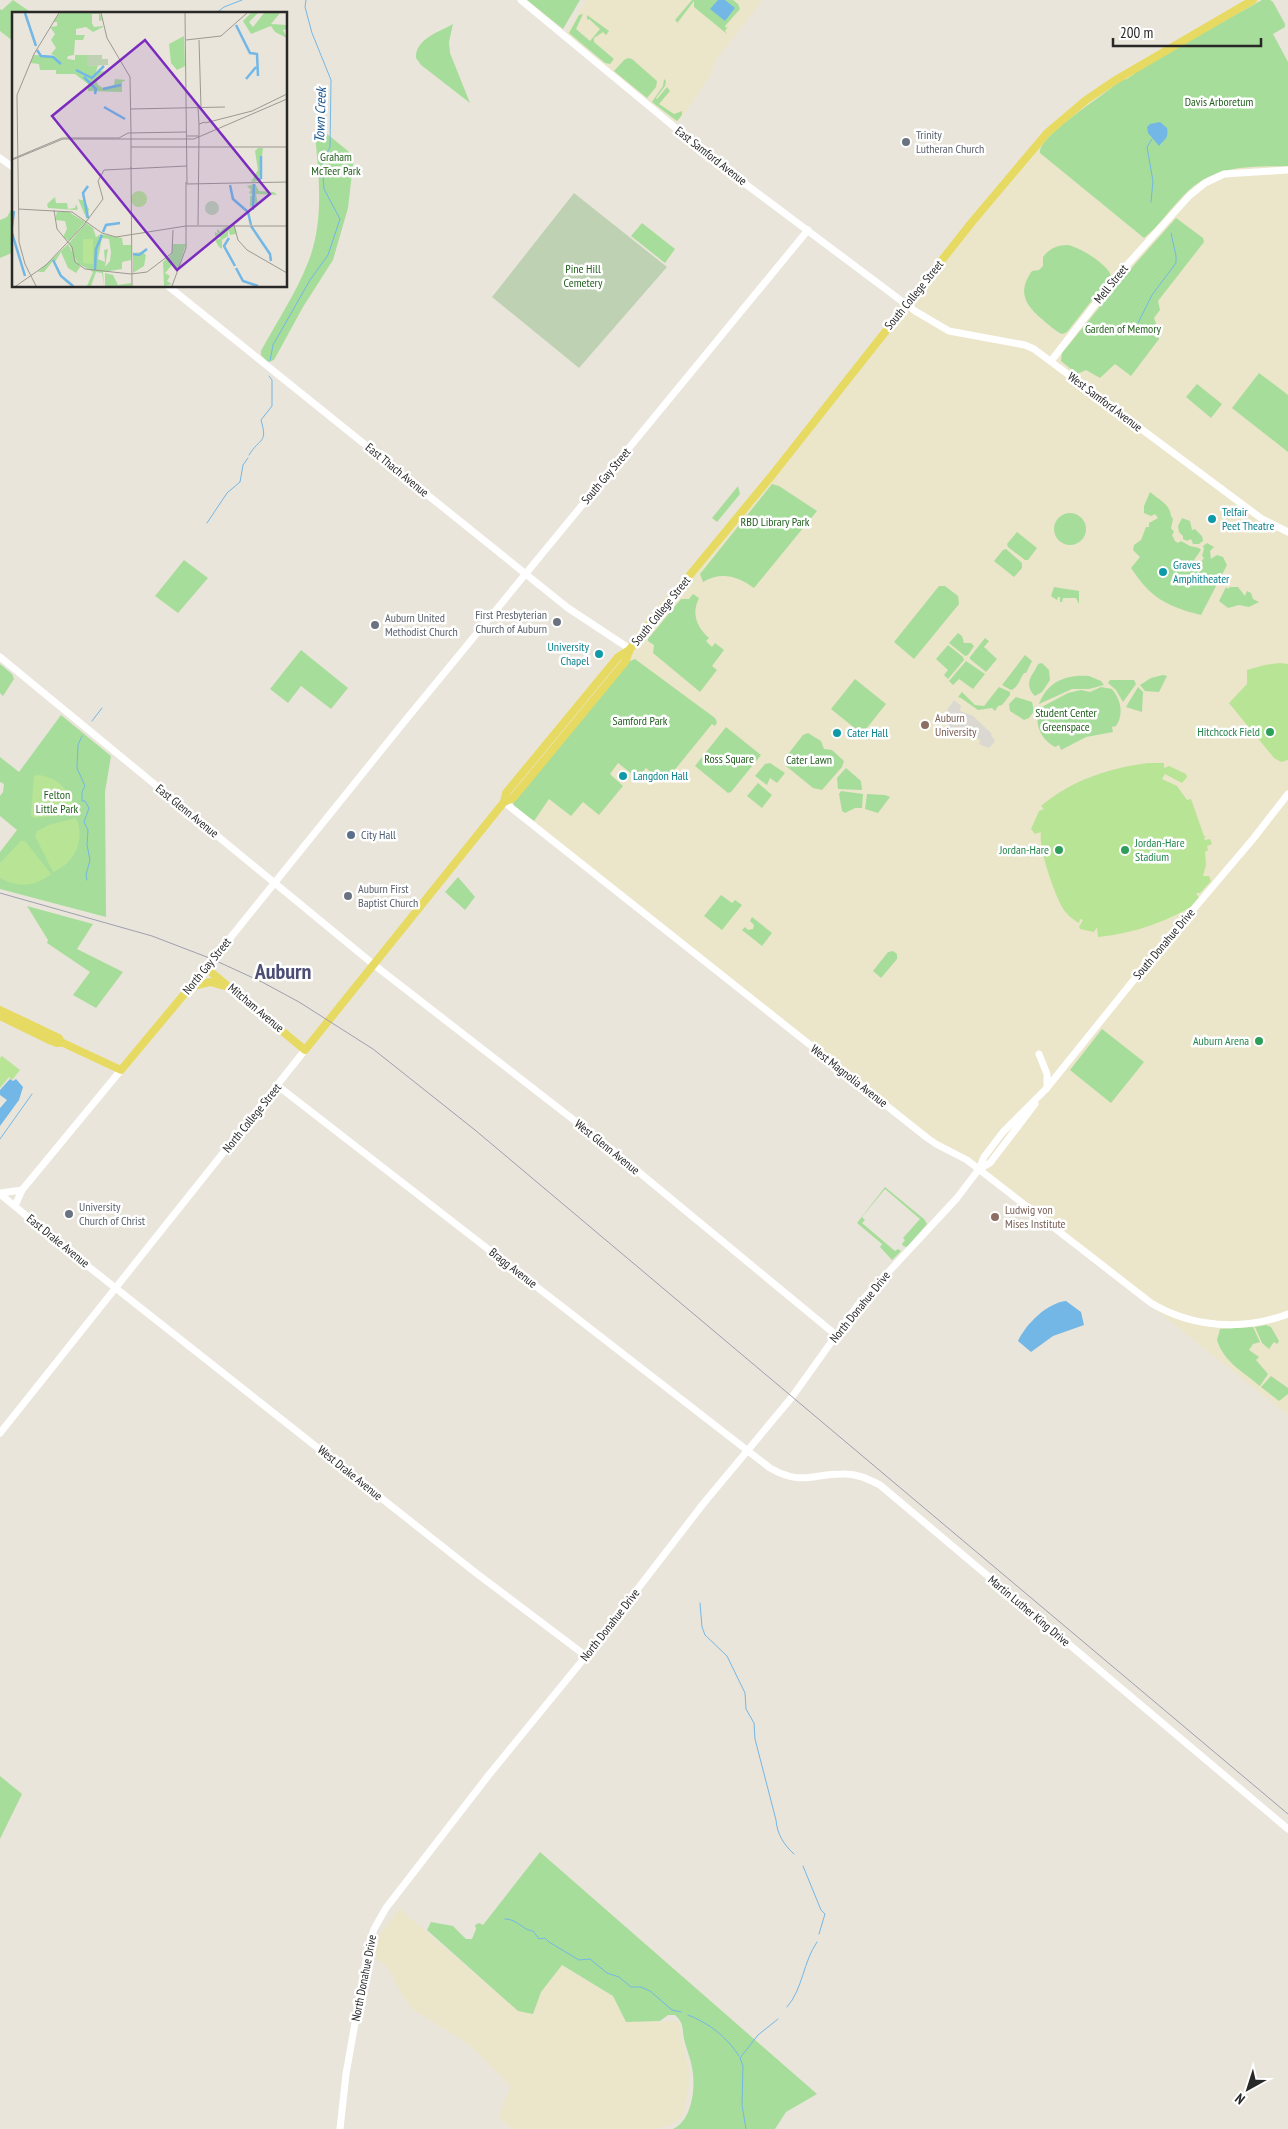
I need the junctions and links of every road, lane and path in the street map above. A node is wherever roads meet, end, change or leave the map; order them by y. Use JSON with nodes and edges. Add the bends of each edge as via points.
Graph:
{"nodes":[{"id":1,"x":520,"y":0,"type":"edge"},
{"id":2,"x":1253,"y":0,"type":"edge"},
{"id":3,"x":0,"y":158,"type":"edge"},
{"id":4,"x":12,"y":167,"type":"edge"},
{"id":5,"x":1288,"y":170,"type":"edge"},
{"id":6,"x":808,"y":230,"type":"junction"},
{"id":7,"x":170,"y":288,"type":"edge"},
{"id":8,"x":907,"y":304,"type":"junction"},
{"id":9,"x":1051,"y":361,"type":"junction"},
{"id":10,"x":1288,"y":532,"type":"edge"},
{"id":11,"x":526,"y":574,"type":"junction"},
{"id":12,"x":630,"y":650,"type":"junction"},
{"id":13,"x":0,"y":658,"type":"edge"},
{"id":14,"x":404,"y":722,"type":"joint"},
{"id":15,"x":1288,"y":794,"type":"edge"},
{"id":16,"x":504,"y":802,"type":"junction"},
{"id":17,"x":275,"y":883,"type":"junction"},
{"id":18,"x":373,"y":964,"type":"junction"},
{"id":19,"x":206,"y":968,"type":"junction"},
{"id":20,"x":191,"y":986,"type":"junction"},
{"id":21,"x":232,"y":988,"type":"junction"},
{"id":22,"x":0,"y":1010,"type":"edge"},
{"id":23,"x":0,"y":1016,"type":"edge"},
{"id":24,"x":61,"y":1042,"type":"junction"},
{"id":25,"x":305,"y":1050,"type":"junction"},
{"id":26,"x":1039,"y":1054,"type":"dead end"},
{"id":27,"x":121,"y":1070,"type":"junction"},
{"id":28,"x":278,"y":1086,"type":"junction"},
{"id":29,"x":1046,"y":1089,"type":"junction"},
{"id":30,"x":979,"y":1169,"type":"junction"},
{"id":31,"x":22,"y":1190,"type":"junction"},
{"id":32,"x":0,"y":1193,"type":"edge"},
{"id":33,"x":15,"y":1206,"type":"junction"},
{"id":34,"x":116,"y":1287,"type":"junction"},
{"id":35,"x":1288,"y":1314,"type":"edge"},
{"id":36,"x":836,"y":1335,"type":"junction"},
{"id":37,"x":0,"y":1433,"type":"edge"},
{"id":38,"x":747,"y":1451,"type":"junction"},
{"id":39,"x":586,"y":1656,"type":"junction"},
{"id":40,"x":1288,"y":1829,"type":"edge"},
{"id":41,"x":340,"y":2129,"type":"edge"}],
"edges":[{"from":1,"to":6,"type":"street","name":"East Samford Avenue","via":[[724,168]]},
{"from":2,"to":8,"type":"main road","name":"South College Street","via":[[1114,80],[1059,121]]},
{"from":3,"to":4,"type":"street"},
{"from":5,"to":9,"type":"street","name":"Mell Street","via":[[1215,177],[1189,196],[1118,275]]},
{"from":6,"to":8,"type":"street","name":"East Samford Avenue"},
{"from":6,"to":11,"type":"street","name":"South Gay Street"},
{"from":7,"to":11,"type":"street","name":"East Thach Avenue"},
{"from":8,"to":9,"type":"street","name":"West Samford Avenue","via":[[949,331],[1025,345]]},
{"from":8,"to":12,"type":"main road","name":"South College Street"},
{"from":9,"to":10,"type":"street","name":"West Samford Avenue","via":[[1262,519]]},
{"from":11,"to":12,"type":"street","name":"East Thach Avenue","via":[[568,608]]},
{"from":11,"to":14,"type":"street","name":"South Gay Street"},
{"from":12,"to":16,"type":"main road","name":"South College Street","via":[[625,662],[513,798]]},
{"from":13,"to":17,"type":"street","name":"East Glenn Avenue"},
{"from":14,"to":17,"type":"street","name":"North Gay Street"},
{"from":15,"to":29,"type":"street","name":"South Donahue Drive"},
{"from":16,"to":18,"type":"main road","name":"North College Street"},
{"from":16,"to":30,"type":"street","name":"West Magnolia Avenue","via":[[926,1137],[959,1154]]},
{"from":17,"to":18,"type":"street","name":"East Glenn Avenue"},
{"from":17,"to":19,"type":"street","name":"North Gay Street"},
{"from":18,"to":25,"type":"main road","name":"North College Street"},
{"from":18,"to":36,"type":"street","name":"West Glenn Avenue","via":[[606,1145]]},
{"from":19,"to":20,"type":"main road","name":"North Gay Street"},
{"from":19,"to":21,"type":"main road","name":"Mitcham Avenue"},
{"from":20,"to":21,"type":"main road","via":[[210,982]]},
{"from":20,"to":27,"type":"main road","name":"North Gay Street"},
{"from":21,"to":25,"type":"main road","name":"Mitcham Avenue"},
{"from":22,"to":24,"type":"main road","via":[[59,1038]]},
{"from":23,"to":24,"type":"main road","via":[[49,1040]]},
{"from":24,"to":27,"type":"main road"},
{"from":25,"to":28,"type":"street","name":"North College Street"},
{"from":26,"to":29,"type":"street","via":[[1048,1074]]},
{"from":27,"to":31,"type":"street","name":"North Gay Street"},
{"from":28,"to":34,"type":"street","name":"North College Street"},
{"from":28,"to":38,"type":"street","name":"Bragg Avenue"},
{"from":29,"to":30,"type":"street","name":"South Donahue Drive","via":[[990,1163]]},
{"from":30,"to":35,"type":"street","name":"West Magnolia Avenue","via":[[1151,1303],[1176,1315],[1210,1324],[1258,1323]]},
{"from":30,"to":36,"type":"street","name":"North Donahue Drive","via":[[946,1210],[870,1291]]},
{"from":31,"to":32,"type":"street"},
{"from":31,"to":33,"type":"street","name":"North Gay Street"},
{"from":32,"to":33,"type":"street","name":"East Drake Avenue"},
{"from":33,"to":34,"type":"street","name":"East Drake Avenue"},
{"from":34,"to":37,"type":"street","name":"North College Street"},
{"from":34,"to":39,"type":"street","name":"West Drake Avenue","via":[[476,1573]]},
{"from":36,"to":38,"type":"street","name":"North Donahue Drive","via":[[792,1397]]},
{"from":38,"to":39,"type":"street","name":"North Donahue Drive"},
{"from":38,"to":40,"type":"street","name":"Martin Luther King Drive","via":[[786,1476],[806,1479],[853,1474],[880,1485]]},
{"from":39,"to":41,"type":"street","name":"North Donahue Drive","via":[[437,1841],[374,1929],[346,2074]]}]}
